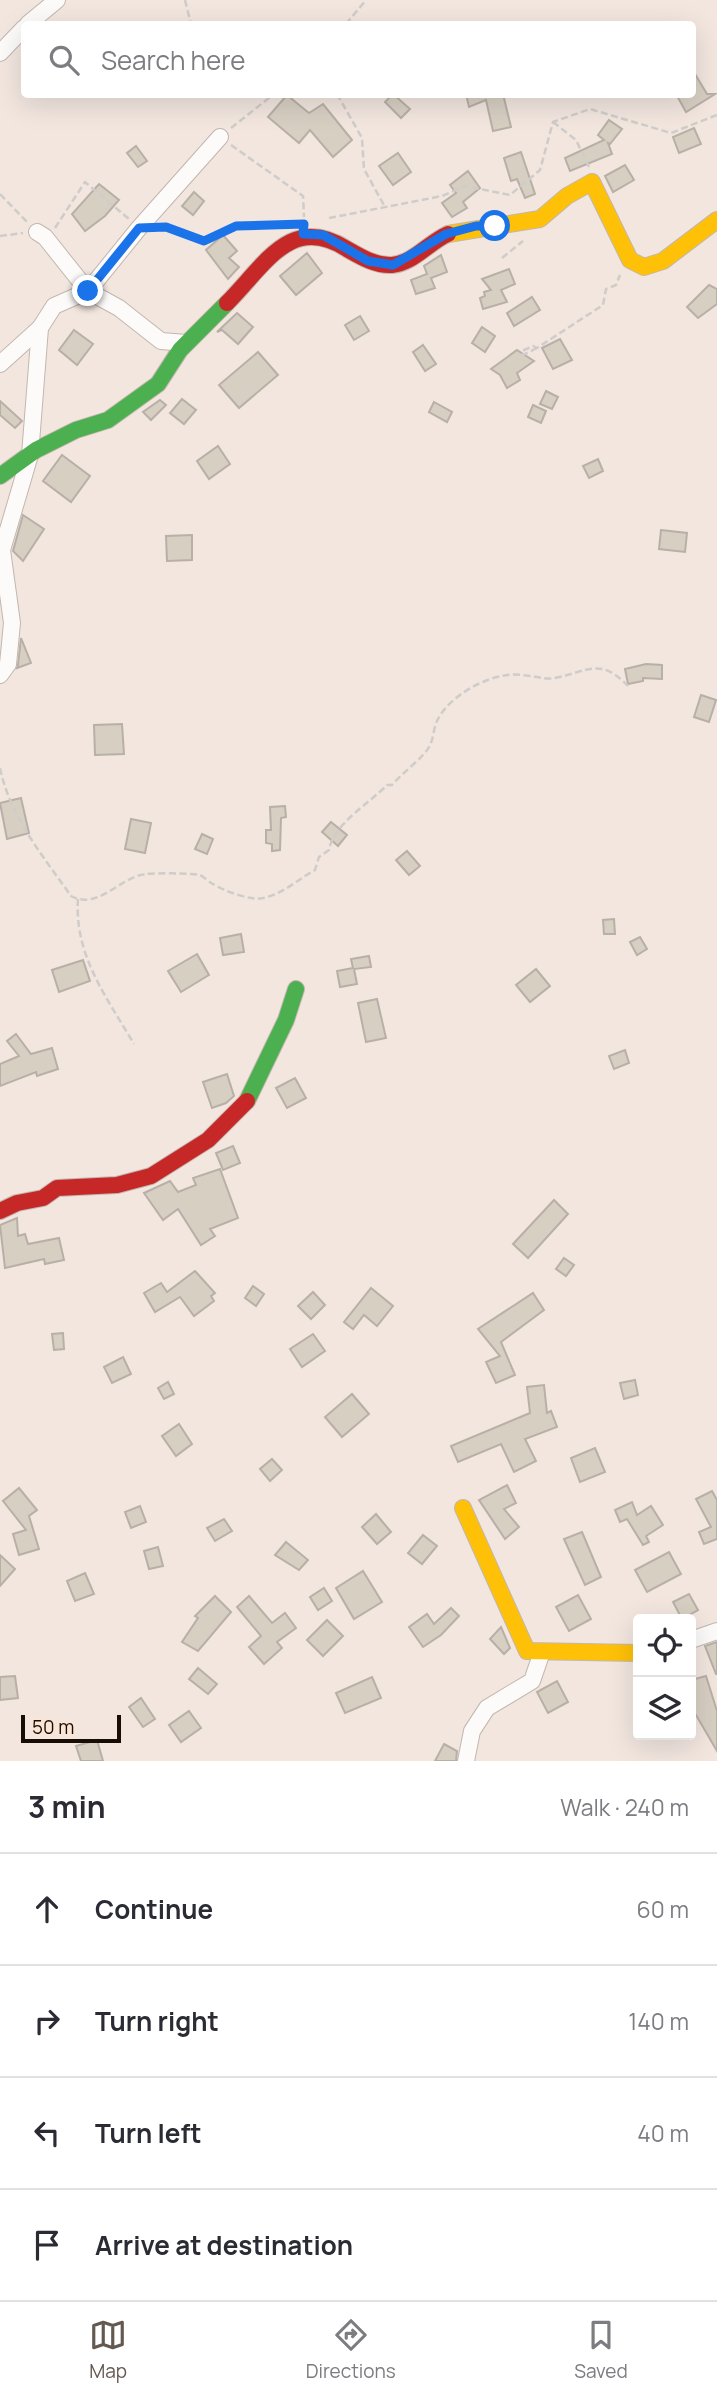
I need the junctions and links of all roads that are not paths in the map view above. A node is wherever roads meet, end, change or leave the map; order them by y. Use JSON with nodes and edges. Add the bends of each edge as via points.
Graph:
{"nodes":[{"id":1,"x":57,"y":0,"type":"edge"},
{"id":2,"x":32,"y":21,"type":"edge"},
{"id":3,"x":21,"y":31,"type":"edge"},
{"id":4,"x":0,"y":53,"type":"edge"},
{"id":5,"x":220,"y":137,"type":"road end"},
{"id":6,"x":717,"y":220,"type":"edge"},
{"id":7,"x":41,"y":234,"type":"road end"},
{"id":8,"x":88,"y":291,"type":"junction"},
{"id":9,"x":40,"y":328,"type":"junction"},
{"id":10,"x":186,"y":343,"type":"junction"},
{"id":11,"x":0,"y":364,"type":"edge"},
{"id":12,"x":30,"y":455,"type":"junction"},
{"id":13,"x":0,"y":476,"type":"edge"},
{"id":14,"x":0,"y":675,"type":"edge"},
{"id":15,"x":296,"y":989,"type":"dead end"},
{"id":16,"x":0,"y":1212,"type":"edge"},
{"id":17,"x":463,"y":1508,"type":"dead end"},
{"id":18,"x":717,"y":1631,"type":"edge"},
{"id":19,"x":696,"y":1638,"type":"edge"},
{"id":20,"x":542,"y":1652,"type":"junction"},
{"id":21,"x":633,"y":1653,"type":"edge"},
{"id":22,"x":466,"y":1761,"type":"edge"}],
"edges":[{"from":1,"to":2,"type":"street"},
{"from":3,"to":4,"type":"street"},
{"from":5,"to":8,"type":"street"},
{"from":6,"to":10,"type":"street","via":[[663,261],[644,267],[630,260],[592,183],[565,196],[542,218],[446,234],[393,265],[368,261],[323,235],[297,229]]},
{"from":7,"to":8,"type":"street"},
{"from":8,"to":9,"type":"street","via":[[54,306]]},
{"from":8,"to":10,"type":"street","via":[[120,308],[161,341]]},
{"from":9,"to":11,"type":"street"},
{"from":9,"to":12,"type":"street"},
{"from":10,"to":12,"type":"street","via":[[158,384],[108,420],[76,430]]},
{"from":12,"to":13,"type":"street"},
{"from":12,"to":14,"type":"street","via":[[2,550],[12,623],[8,664]]},
{"from":15,"to":16,"type":"street","via":[[246,1103],[218,1133],[151,1176],[117,1185],[57,1188],[43,1198]]},
{"from":17,"to":20,"type":"street","via":[[527,1651]]},
{"from":18,"to":19,"type":"street"},
{"from":20,"to":21,"type":"street"},
{"from":20,"to":22,"type":"street","via":[[532,1681],[487,1708],[472,1731]]}]}
